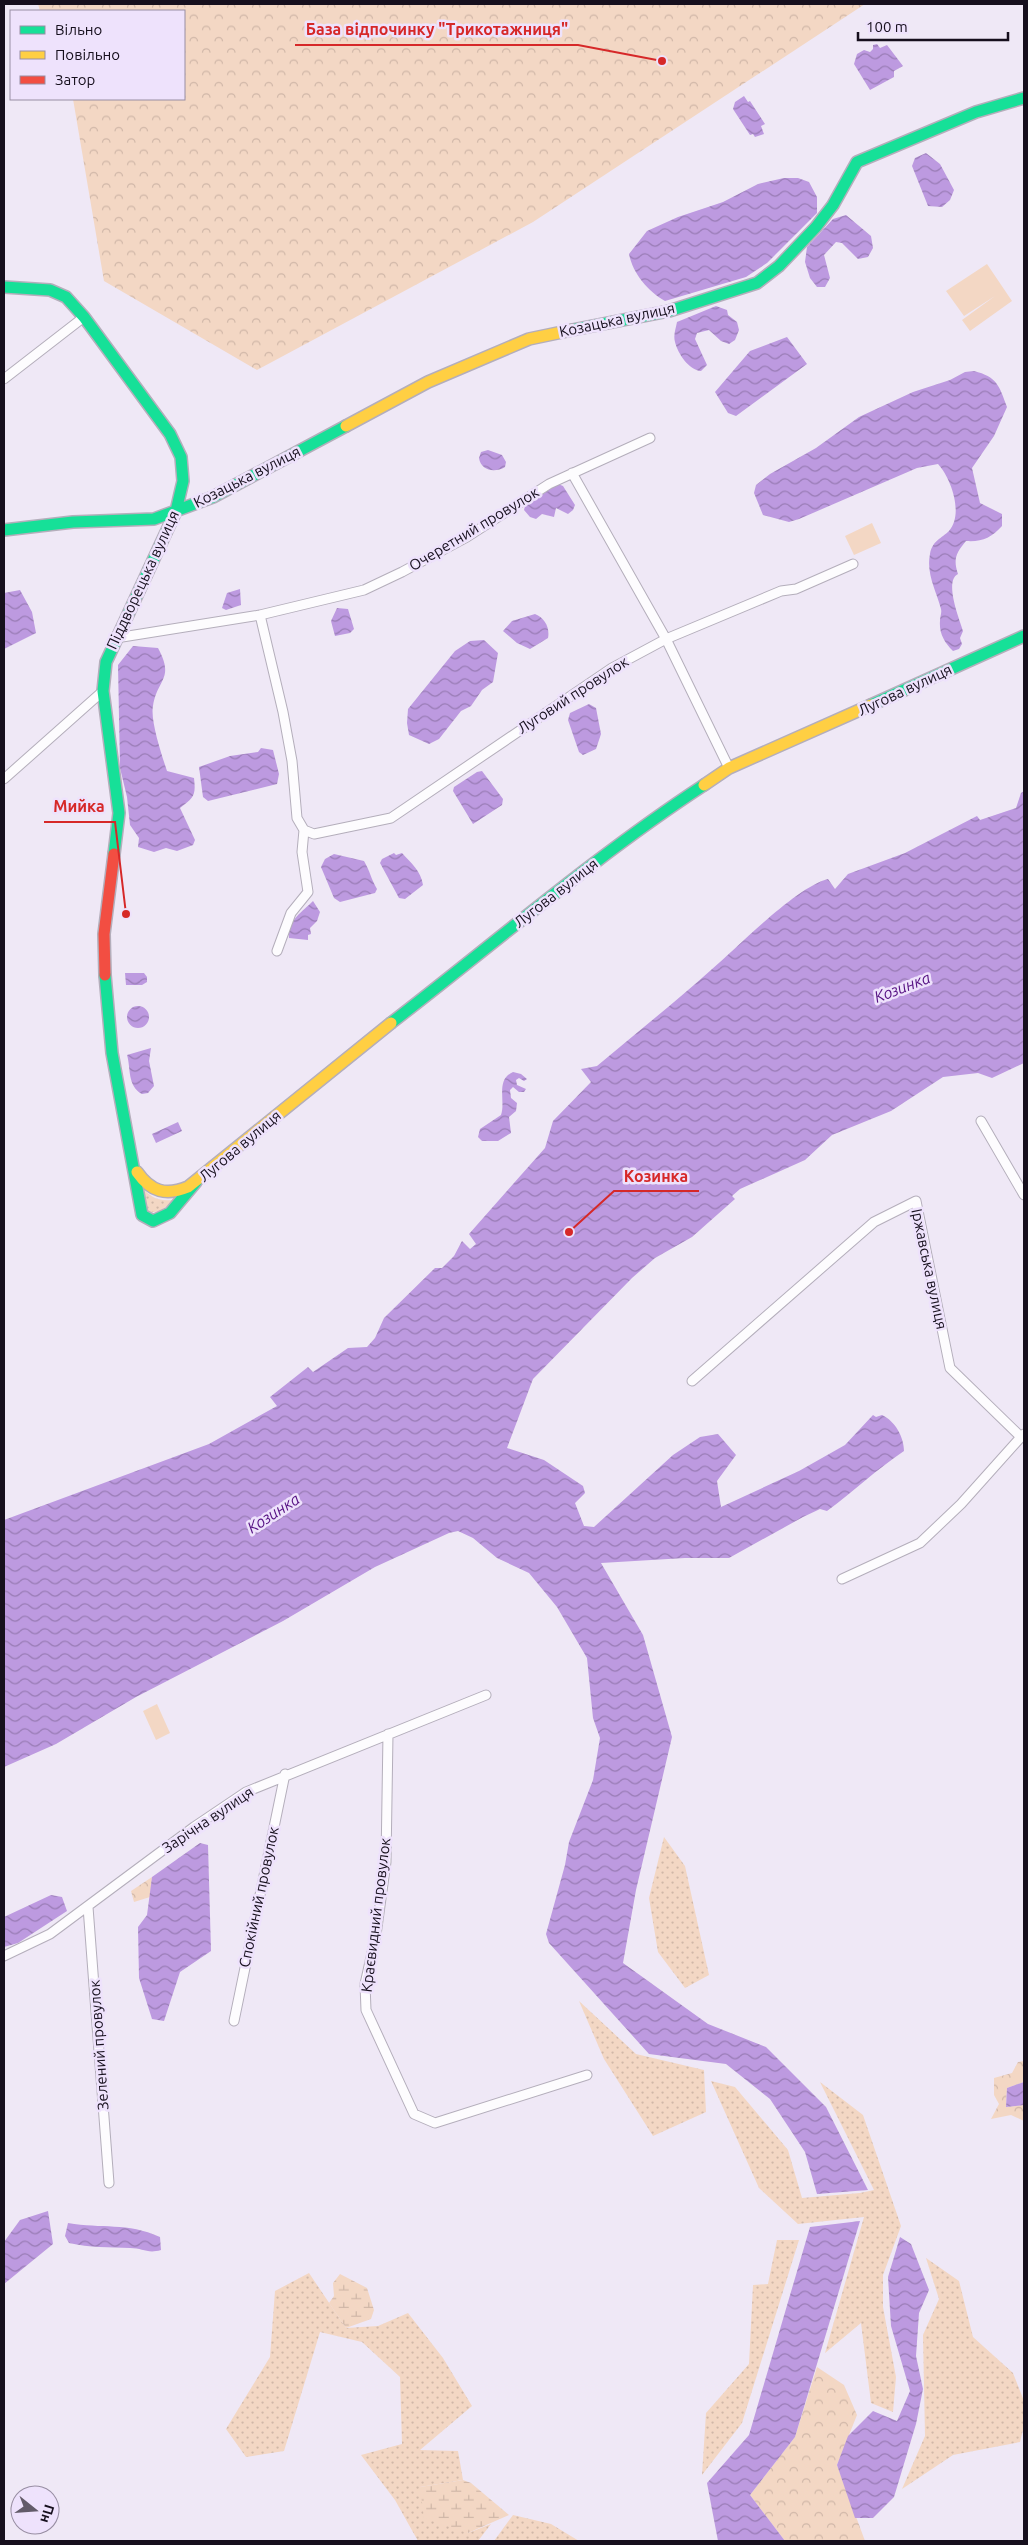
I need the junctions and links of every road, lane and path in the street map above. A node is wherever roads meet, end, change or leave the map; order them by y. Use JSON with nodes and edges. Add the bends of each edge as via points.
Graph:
{"nodes":[{"id":1,"x":1024,"y":98,"type":"edge"},
{"id":2,"x":4,"y":287,"type":"edge"},
{"id":3,"x":84,"y":317,"type":"junction"},
{"id":4,"x":4,"y":379,"type":"edge"},
{"id":5,"x":650,"y":438,"type":"dead end"},
{"id":6,"x":572,"y":473,"type":"junction"},
{"id":7,"x":176,"y":511,"type":"junction"},
{"id":8,"x":4,"y":530,"type":"edge"},
{"id":9,"x":852,"y":564,"type":"dead end"},
{"id":10,"x":260,"y":615,"type":"junction"},
{"id":11,"x":1024,"y":636,"type":"edge"},
{"id":12,"x":116,"y":638,"type":"junction"},
{"id":13,"x":666,"y":638,"type":"junction"},
{"id":14,"x":104,"y":691,"type":"junction"},
{"id":15,"x":729,"y":768,"type":"junction"},
{"id":16,"x":4,"y":779,"type":"edge"},
{"id":17,"x":304,"y":830,"type":"junction"},
{"id":18,"x":277,"y":951,"type":"dead end"},
{"id":19,"x":981,"y":1121,"type":"dead end"},
{"id":20,"x":135,"y":1170,"type":"junction"},
{"id":21,"x":196,"y":1182,"type":"junction"},
{"id":22,"x":1024,"y":1195,"type":"edge"},
{"id":23,"x":692,"y":1381,"type":"dead end"},
{"id":24,"x":1023,"y":1436,"type":"edge"},
{"id":25,"x":842,"y":1579,"type":"dead end"},
{"id":26,"x":486,"y":1695,"type":"dead end"},
{"id":27,"x":388,"y":1734,"type":"junction"},
{"id":28,"x":285,"y":1774,"type":"junction"},
{"id":29,"x":88,"y":1907,"type":"junction"},
{"id":30,"x":4,"y":1956,"type":"edge"},
{"id":31,"x":234,"y":2021,"type":"dead end"},
{"id":32,"x":587,"y":2075,"type":"dead end"},
{"id":33,"x":109,"y":2183,"type":"dead end"}],
"edges":[{"from":1,"to":7,"type":"street","name":"Козацька вулиця","via":[[976,112],[857,162],[833,205],[816,227],[779,266],[757,283],[669,311],[529,339],[428,382],[214,496]]},
{"from":2,"to":3,"type":"street","name":"Піддворецька вулиця","via":[[50,290],[66,297]]},
{"from":3,"to":4,"type":"street"},
{"from":3,"to":7,"type":"street","name":"Піддворецька вулиця","via":[[170,434],[181,457],[183,481]]},
{"from":5,"to":6,"type":"street","name":"Очеретний провулок"},
{"from":6,"to":10,"type":"street","name":"Очеретний провулок","via":[[521,501],[467,537],[364,590]]},
{"from":6,"to":13,"type":"street"},
{"from":7,"to":8,"type":"street","name":"Козацька вулиця","via":[[154,519],[74,522]]},
{"from":7,"to":12,"type":"street","name":"Піддворецька вулиця"},
{"from":9,"to":13,"type":"street","name":"Луговий провулок","via":[[796,589],[781,591]]},
{"from":10,"to":12,"type":"street","name":"Очеретний провулок"},
{"from":10,"to":17,"type":"street","via":[[286,731],[297,818]]},
{"from":11,"to":15,"type":"street","name":"Лугова вулиця"},
{"from":12,"to":14,"type":"street","name":"Піддворецька вулиця","via":[[106,662]]},
{"from":13,"to":15,"type":"street"},
{"from":13,"to":17,"type":"street","name":"Луговий провулок","via":[[560,702],[392,818],[314,834]]},
{"from":14,"to":16,"type":"street"},
{"from":14,"to":20,"type":"street","name":"Піддворецька вулиця","via":[[119,813],[104,934],[105,973],[112,1053]]},
{"from":15,"to":21,"type":"street","name":"Лугова вулиця","via":[[563,885]]},
{"from":17,"to":18,"type":"street","via":[[302,852],[308,892],[291,913]]},
{"from":19,"to":22,"type":"street"},
{"from":20,"to":21,"type":"street","name":"Лугова вулиця","via":[[146,1185],[161,1194],[182,1190]]},
{"from":20,"to":21,"type":"street","name":"Піддворецька вулиця","via":[[141,1212],[150,1221],[170,1213]]},
{"from":23,"to":24,"type":"street","name":"Іржавська вулиця","via":[[874,1222],[916,1201],[950,1368]]},
{"from":24,"to":25,"type":"street","via":[[920,1543]]},
{"from":26,"to":27,"type":"street","name":"Зарічна вулиця"},
{"from":27,"to":28,"type":"street","name":"Зарічна вулиця"},
{"from":27,"to":32,"type":"street","name":"Краєвидний провулок","via":[[386,1862],[376,1935],[365,1984],[366,2010],[414,2114],[435,2123]]},
{"from":28,"to":29,"type":"street","name":"Зарічна вулиця","via":[[246,1792],[194,1827]]},
{"from":28,"to":31,"type":"street","name":"Спокійний провулок"},
{"from":29,"to":30,"type":"street","name":"Зарічна вулиця","via":[[50,1934]]},
{"from":29,"to":33,"type":"street","name":"Зелений провулок"}]}
